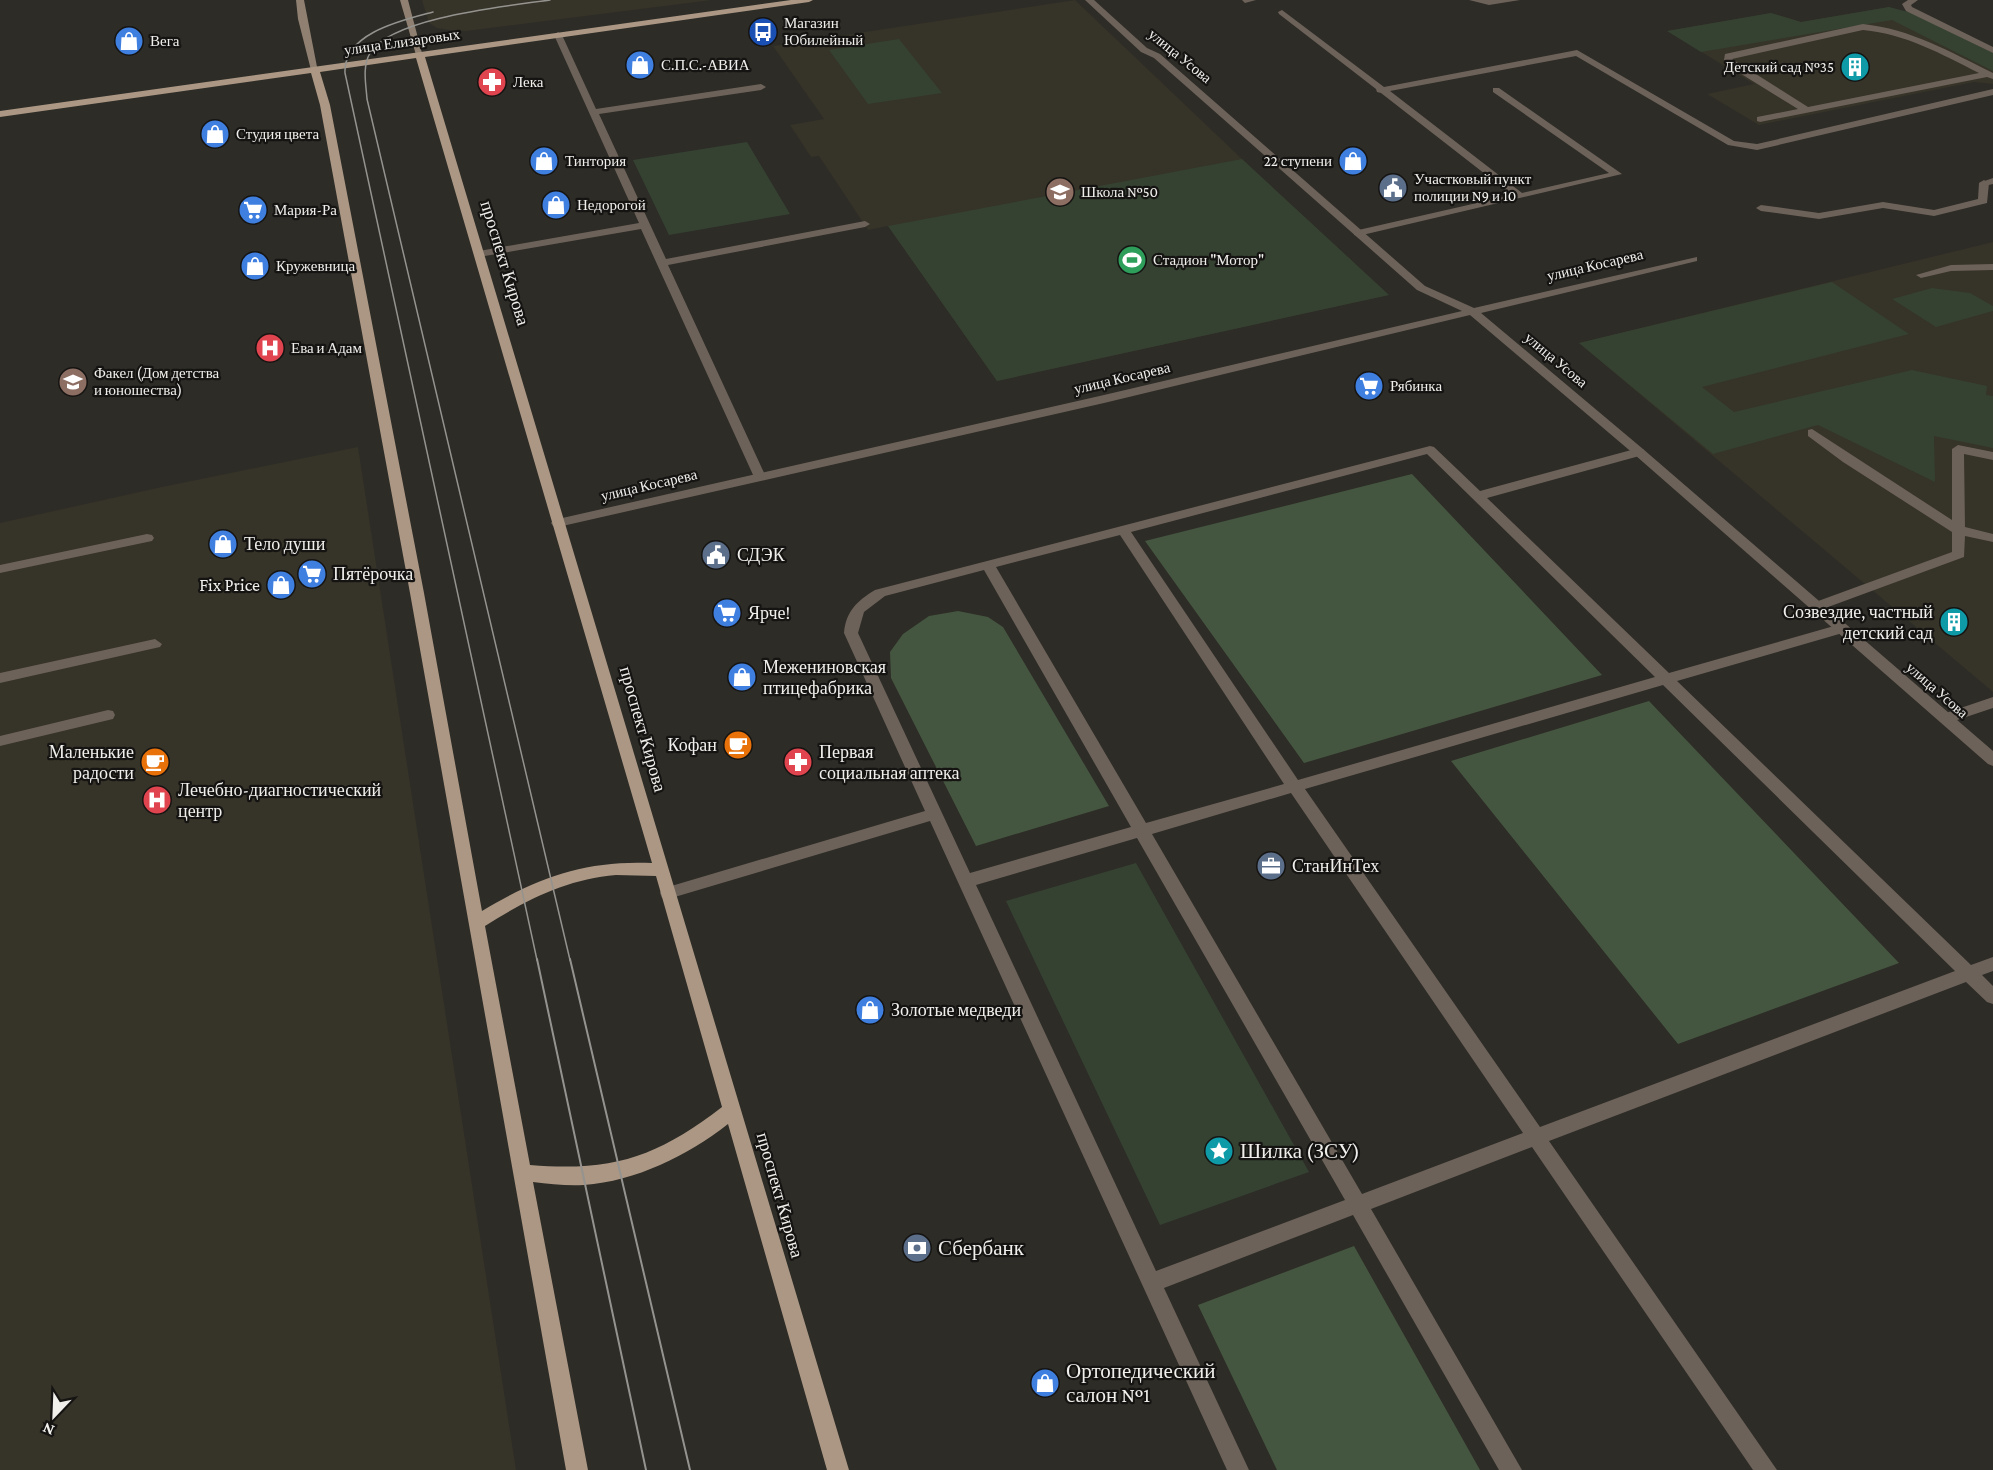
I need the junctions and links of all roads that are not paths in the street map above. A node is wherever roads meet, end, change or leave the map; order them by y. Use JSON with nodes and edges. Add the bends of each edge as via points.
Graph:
{"nodes":[{"id":1,"x":300,"y":0,"type":"edge"},
{"id":2,"x":404,"y":0,"type":"edge"},
{"id":3,"x":809,"y":0,"type":"edge"},
{"id":4,"x":1089,"y":0,"type":"edge"},
{"id":5,"x":1473,"y":0,"type":"edge"},
{"id":6,"x":1516,"y":0,"type":"edge"},
{"id":7,"x":1914,"y":0,"type":"edge"},
{"id":8,"x":1282,"y":12,"type":"dead end"},
{"id":9,"x":558,"y":35,"type":"junction"},
{"id":10,"x":1993,"y":50,"type":"edge"},
{"id":11,"x":420,"y":55,"type":"junction"},
{"id":12,"x":315,"y":70,"type":"junction"},
{"id":13,"x":1990,"y":75,"type":"edge"},
{"id":14,"x":761,"y":87,"type":"dead end"},
{"id":15,"x":1380,"y":90,"type":"junction"},
{"id":16,"x":1496,"y":90,"type":"dead end"},
{"id":17,"x":1993,"y":92,"type":"edge"},
{"id":18,"x":1805,"y":109,"type":"junction"},
{"id":19,"x":594,"y":112,"type":"junction"},
{"id":20,"x":0,"y":114,"type":"edge"},
{"id":21,"x":1760,"y":119,"type":"dead end"},
{"id":22,"x":1988,"y":182,"type":"edge"},
{"id":23,"x":1519,"y":195,"type":"junction"},
{"id":24,"x":1761,"y":208,"type":"dead end"},
{"id":25,"x":865,"y":224,"type":"dead end"},
{"id":26,"x":645,"y":225,"type":"junction"},
{"id":27,"x":1358,"y":233,"type":"junction"},
{"id":28,"x":479,"y":254,"type":"junction"},
{"id":29,"x":1693,"y":259,"type":"dead end"},
{"id":30,"x":662,"y":263,"type":"junction"},
{"id":31,"x":1993,"y":267,"type":"edge"},
{"id":32,"x":1921,"y":275,"type":"dead end"},
{"id":33,"x":1472,"y":311,"type":"junction"},
{"id":34,"x":1812,"y":433,"type":"dead end"},
{"id":35,"x":1639,"y":452,"type":"junction"},
{"id":36,"x":1993,"y":456,"type":"edge"},
{"id":37,"x":760,"y":477,"type":"junction"},
{"id":38,"x":1478,"y":496,"type":"junction"},
{"id":39,"x":558,"y":523,"type":"junction"},
{"id":40,"x":1123,"y":530,"type":"junction"},
{"id":41,"x":1959,"y":530,"type":"junction"},
{"id":42,"x":147,"y":538,"type":"dead end"},
{"id":43,"x":1993,"y":538,"type":"edge"},
{"id":44,"x":988,"y":565,"type":"junction"},
{"id":45,"x":0,"y":569,"type":"edge"},
{"id":46,"x":1815,"y":607,"type":"junction"},
{"id":47,"x":1840,"y":629,"type":"junction"},
{"id":48,"x":155,"y":644,"type":"dead end"},
{"id":49,"x":0,"y":678,"type":"edge"},
{"id":50,"x":1666,"y":679,"type":"junction"},
{"id":51,"x":1993,"y":702,"type":"edge"},
{"id":52,"x":108,"y":715,"type":"dead end"},
{"id":53,"x":1945,"y":718,"type":"junction"},
{"id":54,"x":0,"y":741,"type":"edge"},
{"id":55,"x":1993,"y":760,"type":"edge"},
{"id":56,"x":1294,"y":786,"type":"junction"},
{"id":57,"x":934,"y":814,"type":"junction"},
{"id":58,"x":1142,"y":831,"type":"junction"},
{"id":59,"x":661,"y":870,"type":"junction"},
{"id":60,"x":966,"y":881,"type":"junction"},
{"id":61,"x":668,"y":893,"type":"junction"},
{"id":62,"x":476,"y":923,"type":"junction"},
{"id":63,"x":1993,"y":964,"type":"edge"},
{"id":64,"x":1969,"y":973,"type":"junction"},
{"id":65,"x":1993,"y":997,"type":"edge"},
{"id":66,"x":732,"y":1110,"type":"junction"},
{"id":67,"x":1536,"y":1137,"type":"junction"},
{"id":68,"x":522,"y":1173,"type":"junction"},
{"id":69,"x":1358,"y":1204,"type":"junction"},
{"id":70,"x":1151,"y":1282,"type":"junction"},
{"id":71,"x":577,"y":1470,"type":"edge"},
{"id":72,"x":838,"y":1470,"type":"edge"},
{"id":73,"x":1238,"y":1470,"type":"edge"},
{"id":74,"x":1511,"y":1470,"type":"edge"},
{"id":75,"x":1766,"y":1470,"type":"edge"}],
"edges":[{"from":1,"to":12,"type":"main road"},
{"from":2,"to":11,"type":"main road","name":"проспект Кирова"},
{"from":3,"to":9,"type":"main road","name":"улица Елизаровых"},
{"from":4,"to":27,"type":"street","name":"улица Усова"},
{"from":5,"to":6,"type":"street"},
{"from":7,"to":10,"type":"street","via":[[1906,4],[1909,9]]},
{"from":8,"to":15,"type":"street"},
{"from":9,"to":11,"type":"main road","name":"улица Елизаровых"},
{"from":9,"to":19,"type":"street"},
{"from":11,"to":12,"type":"main road","name":"улица Елизаровых"},
{"from":11,"to":28,"type":"main road","name":"проспект Кирова"},
{"from":12,"to":20,"type":"main road","name":"улица Елизаровых"},
{"from":12,"to":62,"type":"main road","via":[[325,105]]},
{"from":13,"to":18,"type":"street"},
{"from":13,"to":18,"type":"street","via":[[1906,34],[1878,27],[1728,56],[1733,65]]},
{"from":14,"to":19,"type":"street"},
{"from":15,"to":17,"type":"street","via":[[1577,53],[1731,143],[1756,147]]},
{"from":15,"to":23,"type":"street"},
{"from":16,"to":23,"type":"street","via":[[1617,174]]},
{"from":18,"to":21,"type":"street"},
{"from":19,"to":26,"type":"street"},
{"from":22,"to":24,"type":"street","via":[[1983,201],[1934,213],[1882,205],[1819,216]]},
{"from":23,"to":27,"type":"street"},
{"from":25,"to":30,"type":"street"},
{"from":26,"to":28,"type":"street"},
{"from":26,"to":30,"type":"street"},
{"from":27,"to":33,"type":"street","name":"улица Усова","via":[[1421,288]]},
{"from":28,"to":39,"type":"main road","name":"проспект Кирова"},
{"from":29,"to":33,"type":"street","name":"улица Косарева"},
{"from":30,"to":37,"type":"street"},
{"from":31,"to":32,"type":"street","via":[[1951,268]]},
{"from":33,"to":35,"type":"street","name":"улица Усова"},
{"from":33,"to":37,"type":"street","name":"улица Косарева"},
{"from":34,"to":41,"type":"street"},
{"from":35,"to":38,"type":"street"},
{"from":35,"to":46,"type":"street","name":"улица Усова"},
{"from":36,"to":41,"type":"street","via":[[1958,449]]},
{"from":37,"to":39,"type":"street","name":"улица Косарева"},
{"from":38,"to":40,"type":"street","via":[[1430,450]]},
{"from":38,"to":50,"type":"street"},
{"from":39,"to":59,"type":"main road","name":"проспект Кирова"},
{"from":40,"to":44,"type":"street"},
{"from":40,"to":56,"type":"street"},
{"from":41,"to":43,"type":"street"},
{"from":41,"to":46,"type":"street","via":[[1959,554]]},
{"from":42,"to":45,"type":"street"},
{"from":44,"to":57,"type":"street","via":[[880,593],[863,603],[852,618],[851,633]]},
{"from":44,"to":58,"type":"street"},
{"from":46,"to":47,"type":"street","name":"улица Усова"},
{"from":47,"to":50,"type":"street"},
{"from":47,"to":53,"type":"street","name":"улица Усова"},
{"from":48,"to":49,"type":"street"},
{"from":50,"to":56,"type":"street"},
{"from":50,"to":64,"type":"street"},
{"from":51,"to":53,"type":"street"},
{"from":52,"to":54,"type":"street"},
{"from":53,"to":55,"type":"street","name":"улица Усова"},
{"from":56,"to":58,"type":"street"},
{"from":56,"to":67,"type":"street"},
{"from":57,"to":60,"type":"street"},
{"from":57,"to":61,"type":"street"},
{"from":58,"to":60,"type":"street"},
{"from":58,"to":69,"type":"street"},
{"from":59,"to":61,"type":"main road","name":"проспект Кирова"},
{"from":59,"to":62,"type":"main road","via":[[612,868],[572,876],[523,894]]},
{"from":60,"to":70,"type":"street"},
{"from":61,"to":66,"type":"main road","name":"проспект Кирова"},
{"from":62,"to":68,"type":"main road"},
{"from":63,"to":64,"type":"street"},
{"from":64,"to":65,"type":"street"},
{"from":64,"to":67,"type":"street"},
{"from":66,"to":68,"type":"main road","via":[[670,1153],[621,1171],[584,1176]]},
{"from":66,"to":72,"type":"main road","name":"проспект Кирова"},
{"from":67,"to":69,"type":"street"},
{"from":67,"to":75,"type":"street"},
{"from":68,"to":71,"type":"main road"},
{"from":69,"to":70,"type":"street"},
{"from":69,"to":74,"type":"street"},
{"from":70,"to":73,"type":"street"}]}
